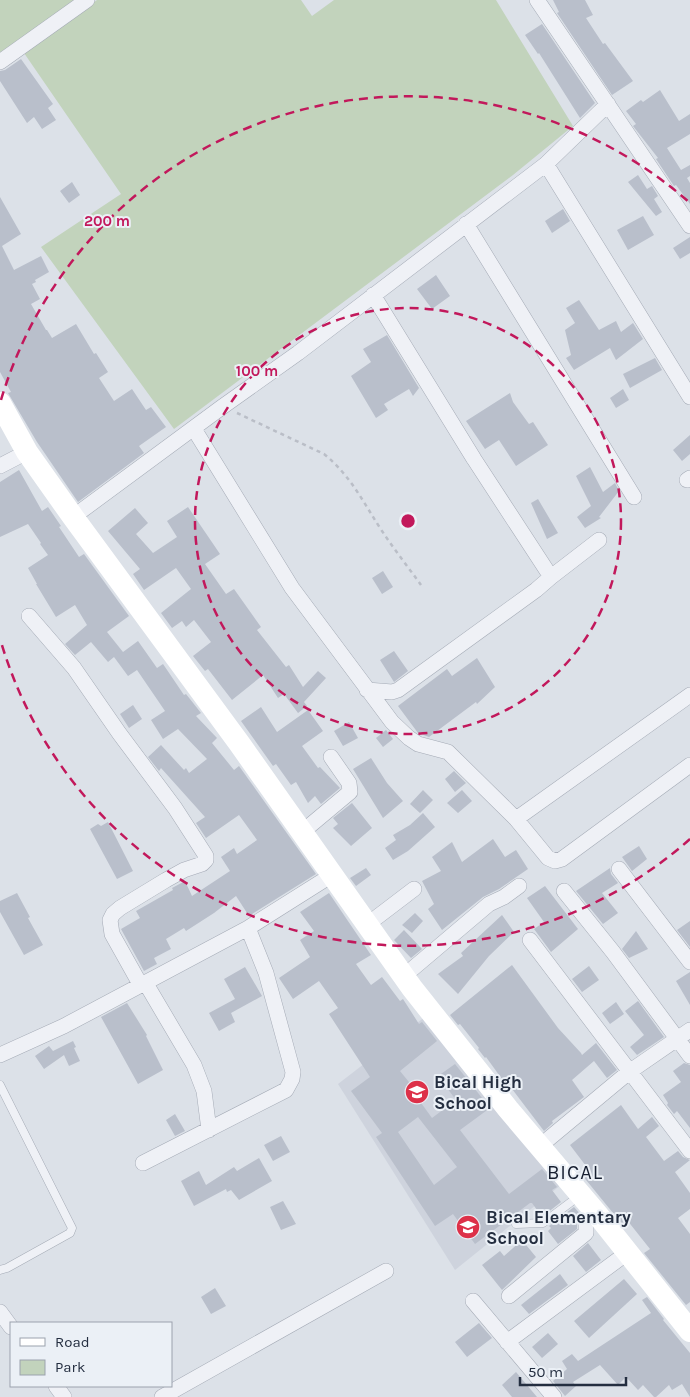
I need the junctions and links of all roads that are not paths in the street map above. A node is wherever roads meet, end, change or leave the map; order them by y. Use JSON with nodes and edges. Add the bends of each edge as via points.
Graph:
{"nodes":[{"id":1,"x":87,"y":0,"type":"edge"},
{"id":2,"x":537,"y":0,"type":"edge"},
{"id":3,"x":0,"y":62,"type":"edge"},
{"id":4,"x":608,"y":104,"type":"junction"},
{"id":5,"x":546,"y":164,"type":"junction"},
{"id":6,"x":466,"y":224,"type":"junction"},
{"id":7,"x":690,"y":226,"type":"edge"},
{"id":8,"x":373,"y":295,"type":"junction"},
{"id":9,"x":690,"y":397,"type":"edge"},
{"id":10,"x":0,"y":403,"type":"edge"},
{"id":11,"x":194,"y":429,"type":"junction"},
{"id":12,"x":28,"y":452,"type":"junction"},
{"id":13,"x":0,"y":466,"type":"edge"},
{"id":14,"x":634,"y":497,"type":"dead end"},
{"id":15,"x":73,"y":517,"type":"junction"},
{"id":16,"x":598,"y":540,"type":"dead end"},
{"id":17,"x":551,"y":577,"type":"junction"},
{"id":18,"x":29,"y":616,"type":"dead end"},
{"id":19,"x":367,"y":690,"type":"junction"},
{"id":20,"x":690,"y":695,"type":"edge"},
{"id":21,"x":331,"y":756,"type":"dead end"},
{"id":22,"x":690,"y":765,"type":"edge"},
{"id":23,"x":516,"y":819,"type":"junction"},
{"id":24,"x":301,"y":833,"type":"junction"},
{"id":25,"x":619,"y":869,"type":"dead end"},
{"id":26,"x":332,"y":875,"type":"junction"},
{"id":27,"x":519,"y":886,"type":"dead end"},
{"id":28,"x":414,"y":889,"type":"dead end"},
{"id":29,"x":564,"y":891,"type":"dead end"},
{"id":30,"x":368,"y":924,"type":"junction"},
{"id":31,"x":248,"y":928,"type":"junction"},
{"id":32,"x":530,"y":940,"type":"dead end"},
{"id":33,"x":690,"y":962,"type":"edge"},
{"id":34,"x":404,"y":976,"type":"junction"},
{"id":35,"x":142,"y":983,"type":"junction"},
{"id":36,"x":690,"y":1030,"type":"edge"},
{"id":37,"x":677,"y":1040,"type":"junction"},
{"id":38,"x":0,"y":1056,"type":"edge"},
{"id":39,"x":690,"y":1056,"type":"edge"},
{"id":40,"x":629,"y":1072,"type":"junction"},
{"id":41,"x":0,"y":1086,"type":"edge"},
{"id":42,"x":209,"y":1130,"type":"junction"},
{"id":43,"x":540,"y":1146,"type":"junction"},
{"id":44,"x":690,"y":1151,"type":"edge"},
{"id":45,"x":144,"y":1163,"type":"dead end"},
{"id":46,"x":580,"y":1195,"type":"junction"},
{"id":47,"x":596,"y":1214,"type":"junction"},
{"id":48,"x":516,"y":1224,"type":"dead end"},
{"id":49,"x":627,"y":1253,"type":"junction"},
{"id":50,"x":0,"y":1270,"type":"edge"},
{"id":51,"x":386,"y":1271,"type":"dead end"},
{"id":52,"x":509,"y":1296,"type":"dead end"},
{"id":53,"x":473,"y":1301,"type":"dead end"},
{"id":54,"x":0,"y":1312,"type":"edge"},
{"id":55,"x":10,"y":1325,"type":"edge"},
{"id":56,"x":690,"y":1331,"type":"edge"},
{"id":57,"x":507,"y":1342,"type":"junction"},
{"id":58,"x":162,"y":1397,"type":"edge"},
{"id":59,"x":554,"y":1397,"type":"edge"}],
"edges":[{"from":1,"to":3,"type":"street"},
{"from":2,"to":4,"type":"street"},
{"from":4,"to":5,"type":"street"},
{"from":4,"to":7,"type":"street"},
{"from":5,"to":6,"type":"street"},
{"from":5,"to":9,"type":"street"},
{"from":6,"to":8,"type":"street"},
{"from":6,"to":14,"type":"street"},
{"from":8,"to":11,"type":"street"},
{"from":8,"to":17,"type":"street"},
{"from":10,"to":12,"type":"street"},
{"from":11,"to":15,"type":"street"},
{"from":11,"to":19,"type":"street","via":[[292,588]]},
{"from":12,"to":13,"type":"street"},
{"from":12,"to":15,"type":"street"},
{"from":15,"to":24,"type":"street"},
{"from":16,"to":17,"type":"street"},
{"from":17,"to":19,"type":"street","via":[[398,690]]},
{"from":18,"to":35,"type":"street","via":[[74,668],[206,856],[202,864],[184,870],[113,914],[110,920],[112,934]]},
{"from":19,"to":23,"type":"street","via":[[409,738],[418,744],[448,752]]},
{"from":20,"to":23,"type":"street"},
{"from":21,"to":24,"type":"street","via":[[349,783],[350,792]]},
{"from":22,"to":23,"type":"street","via":[[556,861],[548,858]]},
{"from":24,"to":26,"type":"street"},
{"from":25,"to":33,"type":"street"},
{"from":26,"to":30,"type":"street"},
{"from":26,"to":31,"type":"street"},
{"from":27,"to":34,"type":"street","via":[[489,904]]},
{"from":28,"to":30,"type":"street"},
{"from":29,"to":37,"type":"street"},
{"from":30,"to":34,"type":"street"},
{"from":31,"to":35,"type":"street"},
{"from":31,"to":42,"type":"street","via":[[266,973],[292,1079],[286,1090]]},
{"from":32,"to":40,"type":"street"},
{"from":34,"to":43,"type":"street"},
{"from":35,"to":38,"type":"street","via":[[64,1026]]},
{"from":35,"to":42,"type":"street","via":[[194,1065],[204,1091]]},
{"from":36,"to":37,"type":"street"},
{"from":37,"to":39,"type":"street"},
{"from":37,"to":40,"type":"street"},
{"from":40,"to":43,"type":"street"},
{"from":40,"to":44,"type":"street"},
{"from":41,"to":50,"type":"lane","via":[[72,1228],[70,1233]]},
{"from":42,"to":45,"type":"street"},
{"from":43,"to":46,"type":"street"},
{"from":46,"to":47,"type":"street"},
{"from":46,"to":48,"type":"lane","via":[[543,1223]]},
{"from":47,"to":49,"type":"street"},
{"from":47,"to":52,"type":"street","via":[[586,1223],[586,1234]]},
{"from":49,"to":56,"type":"street"},
{"from":49,"to":57,"type":"street"},
{"from":51,"to":58,"type":"street"},
{"from":53,"to":57,"type":"street"},
{"from":54,"to":55,"type":"street"},
{"from":57,"to":59,"type":"street"}]}
